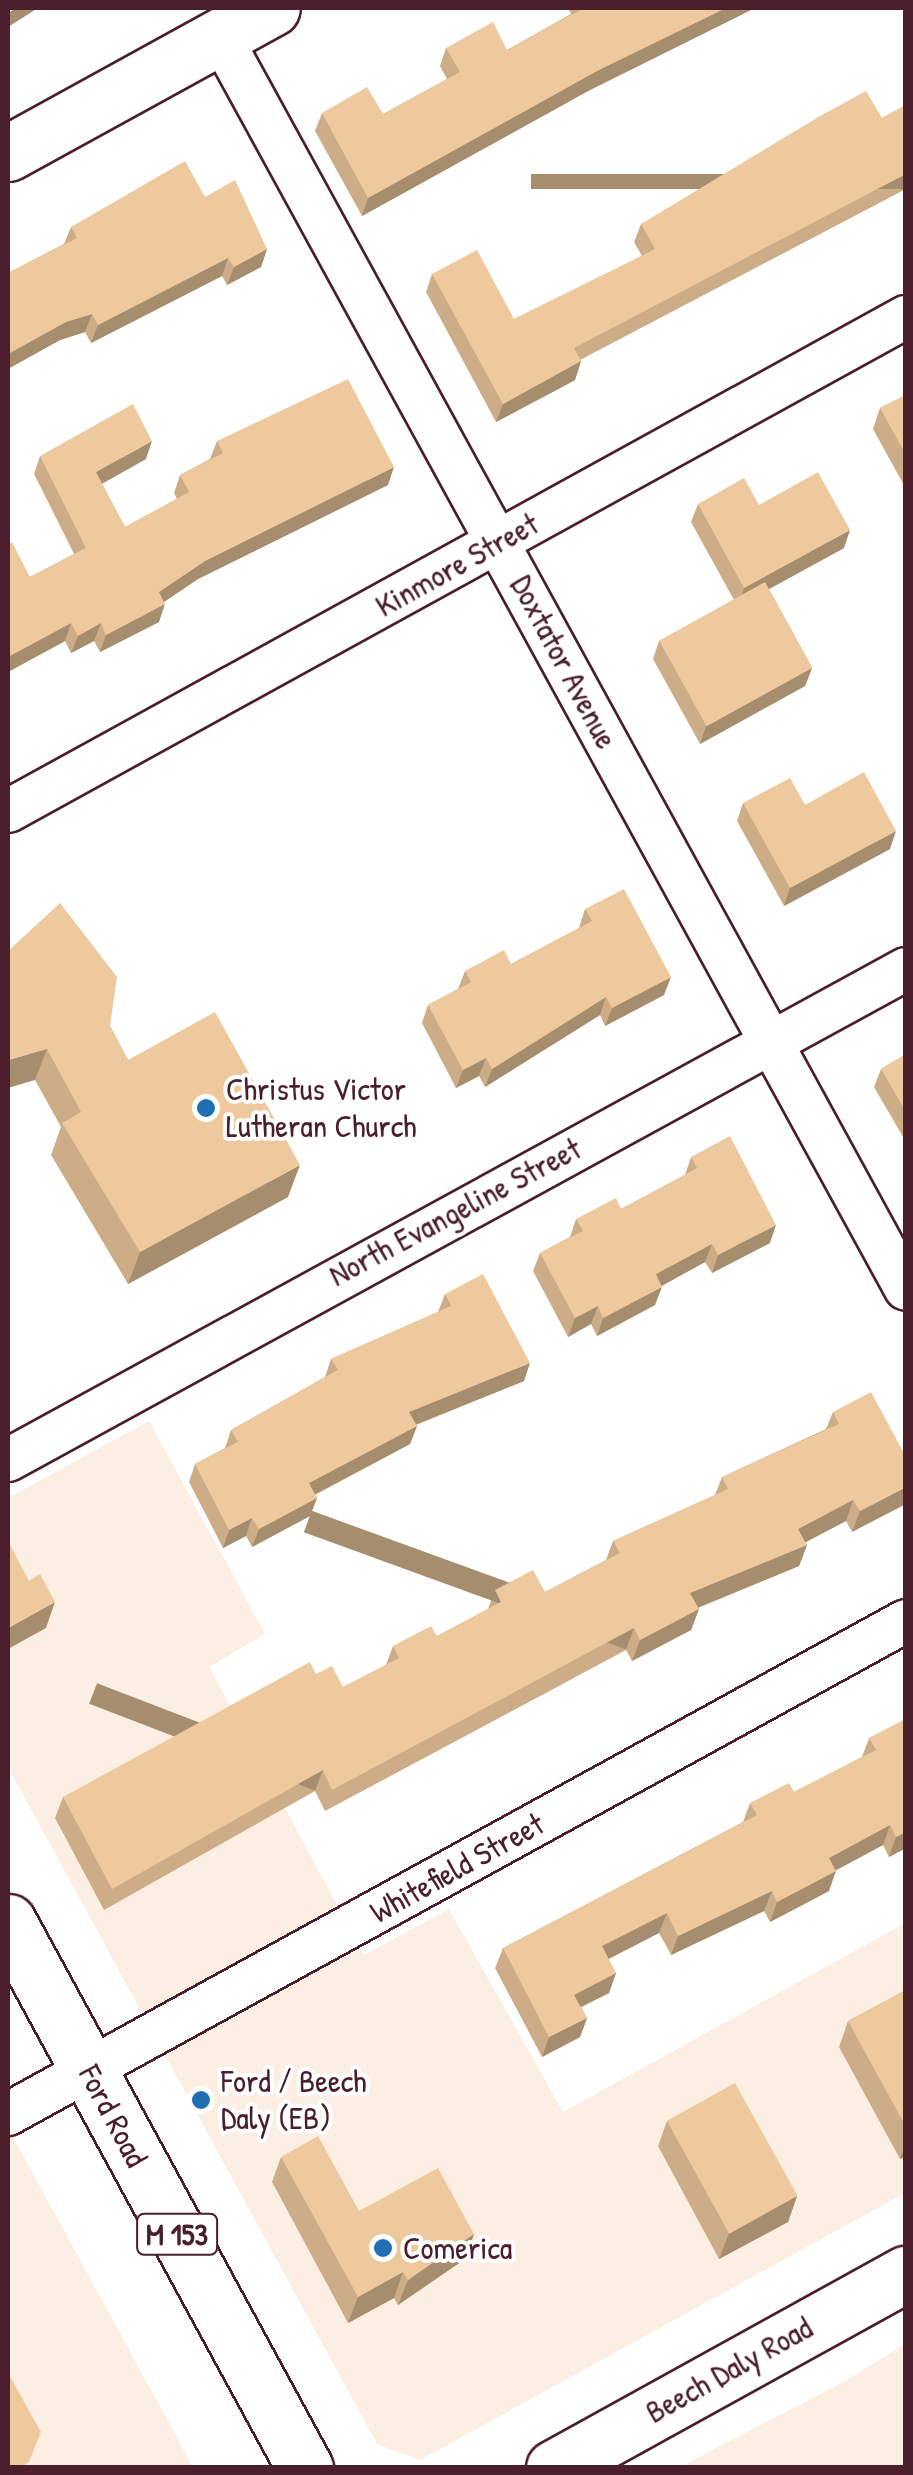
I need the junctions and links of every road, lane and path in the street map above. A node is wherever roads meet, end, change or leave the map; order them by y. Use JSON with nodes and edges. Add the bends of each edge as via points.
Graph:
{"nodes":[{"id":1,"x":272,"y":8,"type":"edge"},
{"id":2,"x":220,"y":36,"type":"junction"},
{"id":3,"x":8,"y":152,"type":"edge"},
{"id":4,"x":906,"y":317,"type":"edge"},
{"id":5,"x":499,"y":542,"type":"junction"},
{"id":6,"x":8,"y":812,"type":"edge"},
{"id":7,"x":906,"y":969,"type":"edge"},
{"id":8,"x":772,"y":1043,"type":"junction"},
{"id":9,"x":906,"y":1289,"type":"edge"},
{"id":10,"x":8,"y":1460,"type":"edge"},
{"id":11,"x":906,"y":1622,"type":"edge"},
{"id":12,"x":8,"y":1922,"type":"edge"},
{"id":13,"x":88,"y":2071,"type":"junction"},
{"id":14,"x":8,"y":2114,"type":"edge"},
{"id":15,"x":906,"y":2274,"type":"edge"},
{"id":16,"x":305,"y":2468,"type":"edge"},
{"id":17,"x":554,"y":2468,"type":"edge"}],
"edges":[{"from":1,"to":2,"type":"main road"},
{"from":2,"to":3,"type":"main road"},
{"from":2,"to":5,"type":"street","name":"Doxtator Avenue"},
{"from":4,"to":5,"type":"street","name":"Kinmore Street"},
{"from":5,"to":6,"type":"street","name":"Kinmore Street"},
{"from":5,"to":8,"type":"street","name":"Doxtator Avenue"},
{"from":7,"to":8,"type":"street","name":"North Evangeline Street"},
{"from":8,"to":9,"type":"street","name":"Doxtator Avenue"},
{"from":8,"to":10,"type":"street","name":"North Evangeline Street"},
{"from":11,"to":13,"type":"street","name":"Whitefield Street"},
{"from":12,"to":13,"type":"main road","name":"Ford Road","number":"M 153"},
{"from":13,"to":14,"type":"street","name":"Whitefield Street"},
{"from":13,"to":16,"type":"main road","name":"Ford Road","number":"M 153"},
{"from":15,"to":17,"type":"main road","name":"Beech Daly Road"}]}
